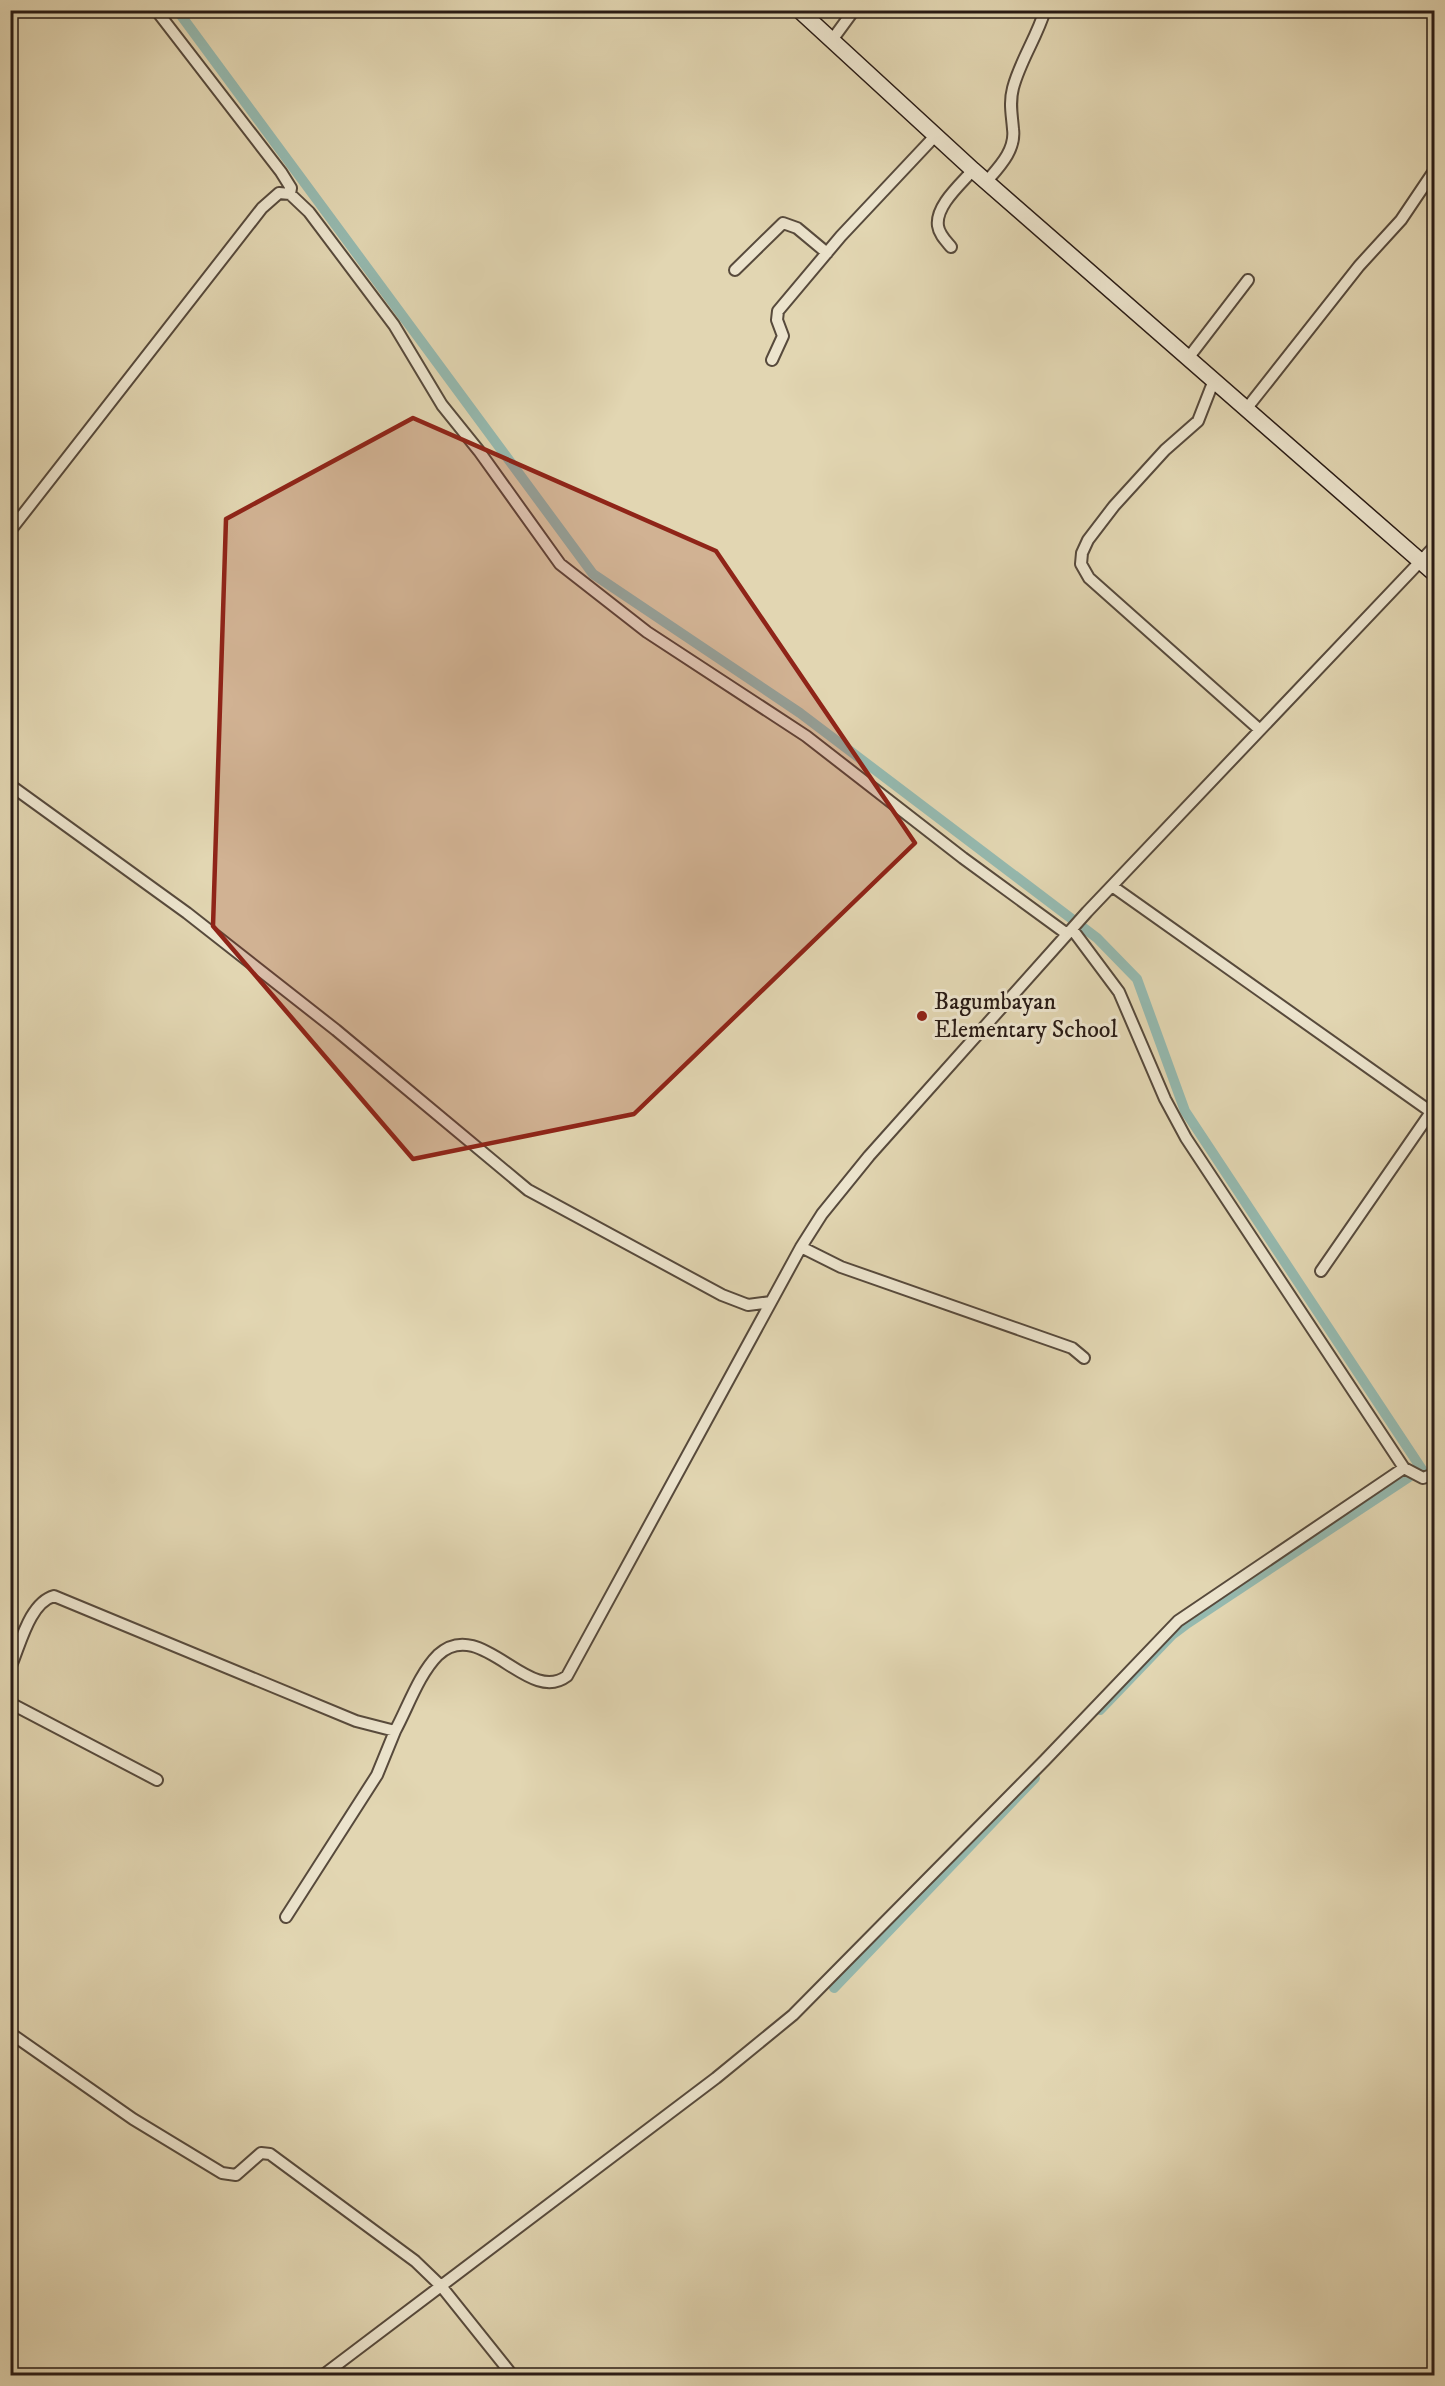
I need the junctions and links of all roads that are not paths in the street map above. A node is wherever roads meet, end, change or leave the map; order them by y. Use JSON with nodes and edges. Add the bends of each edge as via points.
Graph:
{"nodes":[{"id":1,"x":156,"y":10,"type":"edge"},
{"id":2,"x":799,"y":10,"type":"edge"},
{"id":3,"x":854,"y":10,"type":"edge"},
{"id":4,"x":1045,"y":10,"type":"edge"},
{"id":5,"x":832,"y":40,"type":"junction"},
{"id":6,"x":936,"y":135,"type":"junction"},
{"id":7,"x":973,"y":170,"type":"junction"},
{"id":8,"x":1434,"y":171,"type":"edge"},
{"id":9,"x":987,"y":182,"type":"junction"},
{"id":10,"x":290,"y":194,"type":"junction"},
{"id":11,"x":951,"y":247,"type":"dead end"},
{"id":12,"x":827,"y":253,"type":"junction"},
{"id":13,"x":735,"y":270,"type":"dead end"},
{"id":14,"x":1248,"y":280,"type":"dead end"},
{"id":15,"x":1189,"y":357,"type":"junction"},
{"id":16,"x":772,"y":360,"type":"dead end"},
{"id":17,"x":1214,"y":380,"type":"junction"},
{"id":18,"x":1247,"y":408,"type":"junction"},
{"id":19,"x":10,"y":531,"type":"edge"},
{"id":20,"x":1434,"y":547,"type":"edge"},
{"id":21,"x":1421,"y":560,"type":"junction"},
{"id":22,"x":1434,"y":573,"type":"edge"},
{"id":23,"x":1260,"y":730,"type":"junction"},
{"id":24,"x":10,"y":785,"type":"edge"},
{"id":25,"x":1112,"y":885,"type":"junction"},
{"id":26,"x":1071,"y":930,"type":"junction"},
{"id":27,"x":1433,"y":1113,"type":"edge"},
{"id":28,"x":801,"y":1247,"type":"junction"},
{"id":29,"x":1321,"y":1271,"type":"dead end"},
{"id":30,"x":771,"y":1302,"type":"junction"},
{"id":31,"x":748,"y":1305,"type":"junction"},
{"id":32,"x":760,"y":1322,"type":"junction"},
{"id":33,"x":1084,"y":1358,"type":"dead end"},
{"id":34,"x":1404,"y":1468,"type":"junction"},
{"id":35,"x":1434,"y":1474,"type":"edge"},
{"id":36,"x":10,"y":1668,"type":"edge"},
{"id":37,"x":10,"y":1703,"type":"edge"},
{"id":38,"x":395,"y":1731,"type":"junction"},
{"id":39,"x":157,"y":1780,"type":"dead end"},
{"id":40,"x":286,"y":1917,"type":"dead end"},
{"id":41,"x":10,"y":2033,"type":"edge"},
{"id":42,"x":441,"y":2286,"type":"junction"},
{"id":43,"x":322,"y":2376,"type":"edge"},
{"id":44,"x":513,"y":2376,"type":"edge"}],
"edges":[{"from":1,"to":10,"type":"street","via":[[281,172],[291,188]]},
{"from":2,"to":5,"type":"main road"},
{"from":3,"to":5,"type":"street"},
{"from":4,"to":9,"type":"street","via":[[1013,86],[1011,149]]},
{"from":5,"to":6,"type":"main road"},
{"from":6,"to":7,"type":"main road"},
{"from":6,"to":12,"type":"street"},
{"from":7,"to":9,"type":"main road"},
{"from":7,"to":11,"type":"street","via":[[939,215],[939,231]]},
{"from":8,"to":18,"type":"street","via":[[1401,220],[1352,274]]},
{"from":9,"to":15,"type":"main road"},
{"from":10,"to":19,"type":"street","via":[[279,193],[262,208]]},
{"from":10,"to":26,"type":"street","via":[[309,212],[394,325],[442,405],[560,564],[647,632],[806,735],[963,858]]},
{"from":12,"to":13,"type":"street","via":[[797,228],[783,223]]},
{"from":12,"to":16,"type":"street","via":[[778,311],[783,336]]},
{"from":14,"to":15,"type":"street"},
{"from":15,"to":17,"type":"main road"},
{"from":17,"to":18,"type":"main road"},
{"from":17,"to":23,"type":"street","via":[[1198,421],[1165,450],[1099,524],[1082,553],[1081,564],[1089,578]]},
{"from":18,"to":21,"type":"main road"},
{"from":20,"to":21,"type":"street"},
{"from":21,"to":22,"type":"main road"},
{"from":21,"to":23,"type":"street"},
{"from":23,"to":25,"type":"street"},
{"from":24,"to":31,"type":"street","via":[[187,913],[528,1190],[722,1295]]},
{"from":25,"to":26,"type":"street"},
{"from":25,"to":27,"type":"street"},
{"from":26,"to":28,"type":"street","via":[[869,1156]]},
{"from":26,"to":34,"type":"street","via":[[1119,992],[1186,1138]]},
{"from":27,"to":29,"type":"street"},
{"from":28,"to":30,"type":"street"},
{"from":28,"to":33,"type":"street","via":[[841,1267],[1072,1348]]},
{"from":30,"to":31,"type":"street"},
{"from":30,"to":32,"type":"street"},
{"from":31,"to":32,"type":"street"},
{"from":32,"to":38,"type":"street","via":[[567,1676],[560,1682],[540,1681],[479,1648],[453,1646],[428,1668]]},
{"from":34,"to":35,"type":"street","via":[[1423,1478]]},
{"from":34,"to":42,"type":"street","via":[[1178,1621],[811,1999],[716,2078]]},
{"from":36,"to":38,"type":"street","via":[[36,1610],[48,1598],[59,1597],[356,1720]]},
{"from":37,"to":39,"type":"street"},
{"from":38,"to":40,"type":"street","via":[[377,1775]]},
{"from":41,"to":42,"type":"street","via":[[133,2119],[222,2173],[236,2175],[261,2153],[270,2154],[386,2237]]},
{"from":42,"to":43,"type":"street"},
{"from":42,"to":44,"type":"street"}]}
